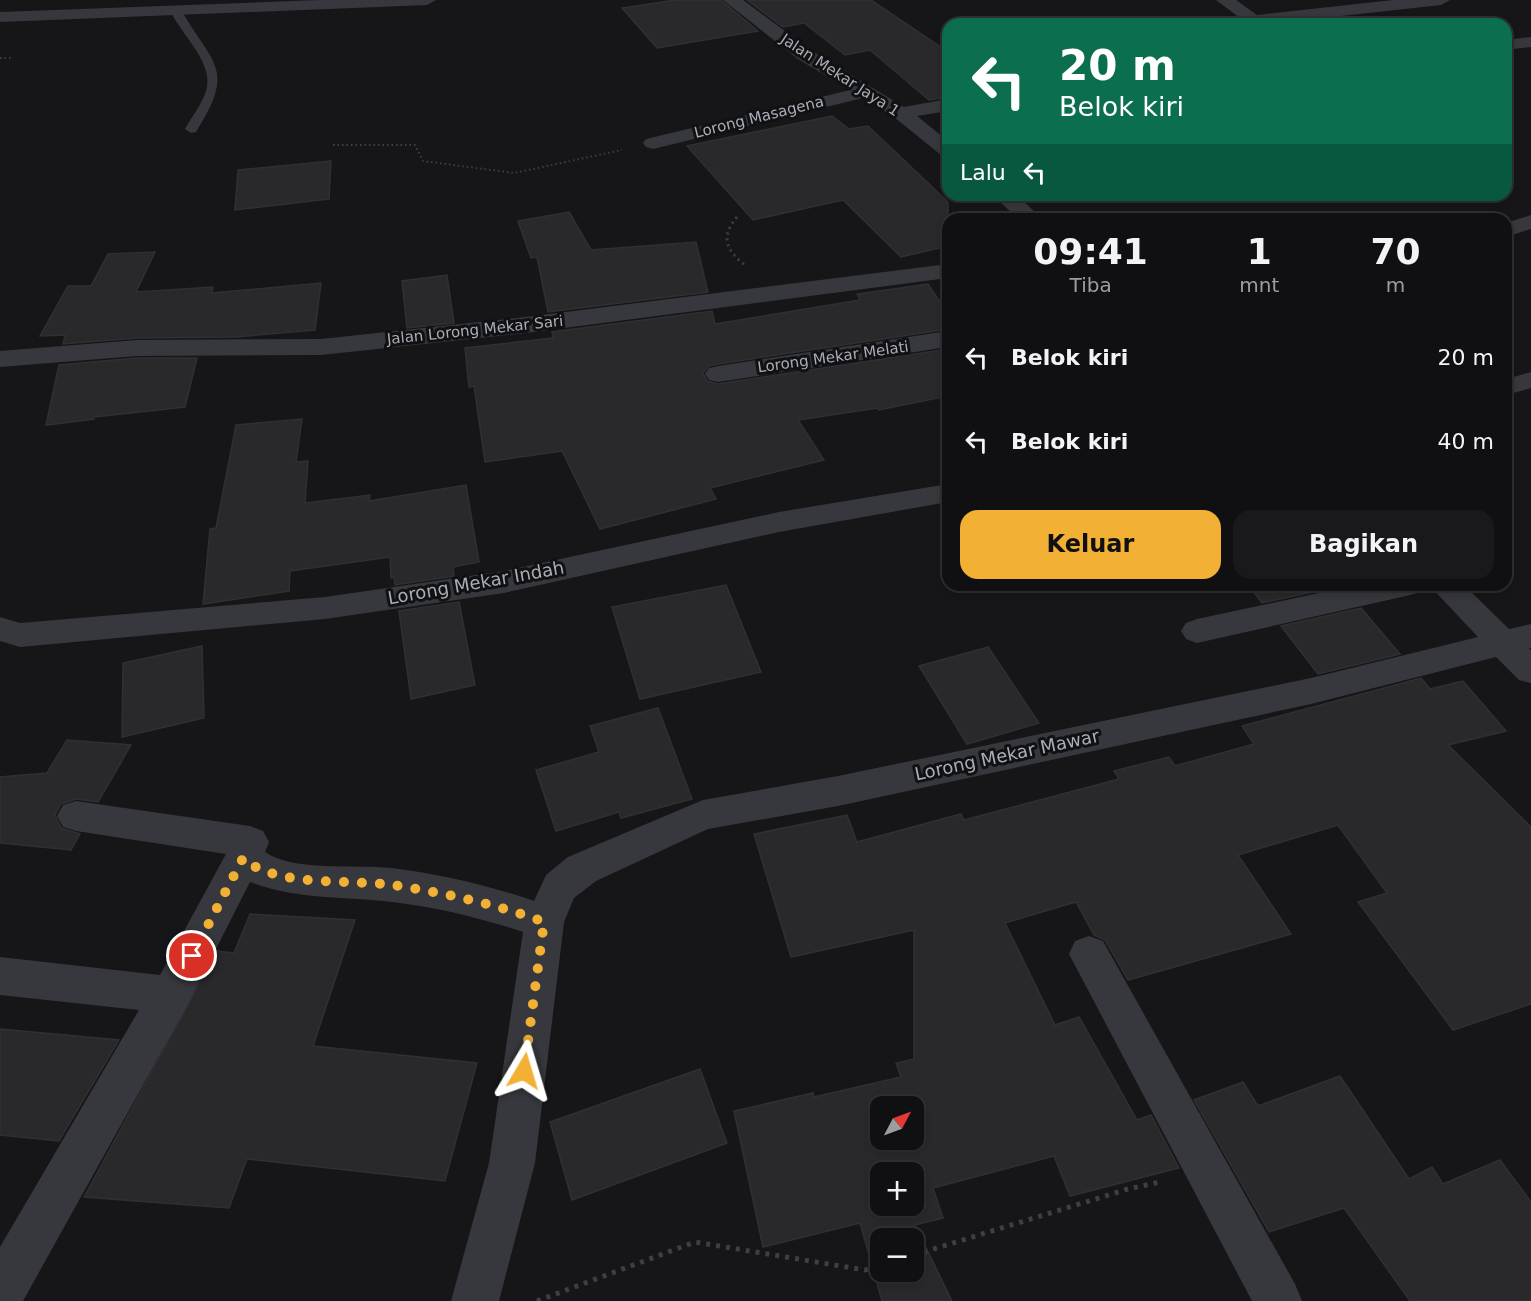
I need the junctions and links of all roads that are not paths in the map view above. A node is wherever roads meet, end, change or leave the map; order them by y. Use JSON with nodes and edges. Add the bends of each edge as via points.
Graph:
{"nodes":[{"id":1,"x":427,"y":0,"type":"edge"},
{"id":2,"x":732,"y":0,"type":"edge"},
{"id":3,"x":1225,"y":0,"type":"edge"},
{"id":4,"x":1442,"y":0,"type":"edge"},
{"id":5,"x":177,"y":12,"type":"junction"},
{"id":6,"x":0,"y":17,"type":"edge"},
{"id":7,"x":1251,"y":18,"type":"edge"},
{"id":8,"x":1291,"y":18,"type":"edge"},
{"id":9,"x":1531,"y":42,"type":"edge"},
{"id":10,"x":1512,"y":44,"type":"edge"},
{"id":11,"x":866,"y":92,"type":"junction"},
{"id":12,"x":942,"y":106,"type":"edge"},
{"id":13,"x":901,"y":113,"type":"junction"},
{"id":14,"x":191,"y":129,"type":"dead end"},
{"id":15,"x":653,"y":143,"type":"road end"},
{"id":16,"x":942,"y":146,"type":"edge"},
{"id":17,"x":1011,"y":201,"type":"edge"},
{"id":18,"x":1024,"y":213,"type":"edge"},
{"id":19,"x":1531,"y":222,"type":"edge"},
{"id":20,"x":1512,"y":228,"type":"edge"},
{"id":21,"x":942,"y":273,"type":"edge"},
{"id":22,"x":942,"y":340,"type":"edge"},
{"id":23,"x":0,"y":360,"type":"edge"},
{"id":24,"x":718,"y":374,"type":"dead end"},
{"id":25,"x":1531,"y":380,"type":"edge"},
{"id":26,"x":1512,"y":385,"type":"edge"},
{"id":27,"x":942,"y":494,"type":"edge"},
{"id":28,"x":1380,"y":591,"type":"edge"},
{"id":29,"x":1453,"y":591,"type":"edge"},
{"id":30,"x":0,"y":629,"type":"edge"},
{"id":31,"x":1197,"y":631,"type":"dead end"},
{"id":32,"x":1518,"y":640,"type":"edge"},
{"id":33,"x":1531,"y":671,"type":"edge"},
{"id":34,"x":76,"y":816,"type":"dead end"},
{"id":35,"x":243,"y":858,"type":"junction"},
{"id":36,"x":544,"y":922,"type":"junction"},
{"id":37,"x":1089,"y":954,"type":"dead end"},
{"id":38,"x":0,"y":976,"type":"edge"},
{"id":39,"x":171,"y":995,"type":"junction"},
{"id":40,"x":0,"y":1294,"type":"edge"},
{"id":41,"x":475,"y":1301,"type":"edge"},
{"id":42,"x":1278,"y":1301,"type":"edge"}],
"edges":[{"from":1,"to":5,"type":"street"},
{"from":2,"to":11,"type":"street","name":"Jalan Mekar Jaya 1","via":[[805,55]]},
{"from":3,"to":7,"type":"street"},
{"from":4,"to":8,"type":"street"},
{"from":5,"to":6,"type":"street"},
{"from":5,"to":14,"type":"lane","via":[[183,28],[214,73],[213,87]]},
{"from":9,"to":10,"type":"street"},
{"from":11,"to":13,"type":"street","name":"Jalan Mekar Jaya 1"},
{"from":11,"to":15,"type":"street","name":"Lorong Masagena"},
{"from":12,"to":13,"type":"street"},
{"from":13,"to":16,"type":"street","name":"Jalan Mekar Jaya 1"},
{"from":17,"to":18,"type":"street"},
{"from":19,"to":20,"type":"street"},
{"from":21,"to":23,"type":"street","name":"Jalan Lorong Mekar Sari","via":[[321,347],[137,348]]},
{"from":22,"to":24,"type":"street","name":"Lorong Mekar Melati"},
{"from":25,"to":26,"type":"street"},
{"from":27,"to":30,"type":"street","name":"Lorong Mekar Indah","via":[[779,522],[504,582],[325,608],[20,635]]},
{"from":28,"to":31,"type":"street"},
{"from":29,"to":32,"type":"street"},
{"from":32,"to":33,"type":"street"},
{"from":32,"to":36,"type":"street","name":"Lorong Mekar Mawar","via":[[1300,694],[838,791],[703,815],[582,869],[560,887]]},
{"from":34,"to":35,"type":"street","via":[[250,842]]},
{"from":35,"to":36,"type":"street","via":[[254,868],[276,876],[392,885],[507,908]]},
{"from":35,"to":39,"type":"street"},
{"from":36,"to":41,"type":"street","name":"Lorong Mekar Mawar","via":[[512,1163]]},
{"from":37,"to":42,"type":"street"},
{"from":38,"to":39,"type":"street"},
{"from":39,"to":40,"type":"street"}]}
